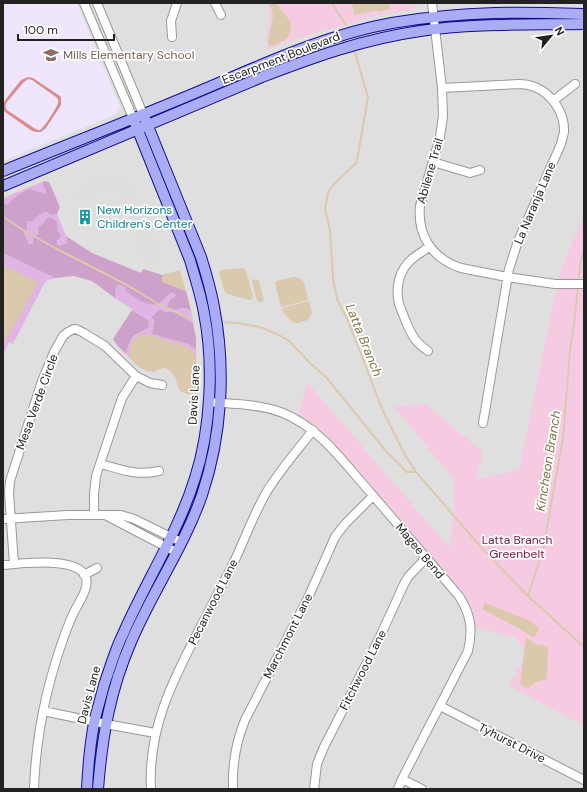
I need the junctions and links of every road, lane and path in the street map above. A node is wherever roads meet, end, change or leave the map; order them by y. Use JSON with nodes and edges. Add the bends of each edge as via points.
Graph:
{"nodes":[{"id":1,"x":84,"y":3,"type":"edge"},
{"id":2,"x":97,"y":3,"type":"edge"},
{"id":3,"x":177,"y":3,"type":"edge"},
{"id":4,"x":214,"y":3,"type":"edge"},
{"id":5,"x":432,"y":3,"type":"edge"},
{"id":6,"x":584,"y":14,"type":"edge"},
{"id":7,"x":221,"y":15,"type":"dead end"},
{"id":8,"x":434,"y":17,"type":"junction"},
{"id":9,"x":584,"y":24,"type":"edge"},
{"id":10,"x":435,"y":29,"type":"junction"},
{"id":11,"x":172,"y":37,"type":"dead end"},
{"id":12,"x":282,"y":57,"type":"junction"},
{"id":13,"x":286,"y":68,"type":"junction"},
{"id":14,"x":575,"y":84,"type":"dead end"},
{"id":15,"x":442,"y":88,"type":"junction"},
{"id":16,"x":554,"y":101,"type":"junction"},
{"id":17,"x":143,"y":114,"type":"junction"},
{"id":18,"x":133,"y":118,"type":"junction"},
{"id":19,"x":147,"y":125,"type":"junction"},
{"id":20,"x":137,"y":129,"type":"junction"},
{"id":21,"x":433,"y":162,"type":"junction"},
{"id":22,"x":480,"y":170,"type":"dead end"},
{"id":23,"x":3,"y":171,"type":"edge"},
{"id":24,"x":3,"y":186,"type":"edge"},
{"id":25,"x":430,"y":246,"type":"junction"},
{"id":26,"x":508,"y":277,"type":"junction"},
{"id":27,"x":584,"y":284,"type":"edge"},
{"id":28,"x":428,"y":351,"type":"dead end"},
{"id":29,"x":136,"y":376,"type":"junction"},
{"id":30,"x":162,"y":385,"type":"dead end"},
{"id":31,"x":209,"y":402,"type":"junction"},
{"id":32,"x":219,"y":403,"type":"junction"},
{"id":33,"x":483,"y":423,"type":"dead end"},
{"id":34,"x":313,"y":430,"type":"junction"},
{"id":35,"x":101,"y":464,"type":"junction"},
{"id":36,"x":159,"y":471,"type":"dead end"},
{"id":37,"x":373,"y":496,"type":"junction"},
{"id":38,"x":94,"y":515,"type":"junction"},
{"id":39,"x":106,"y":516,"type":"junction"},
{"id":40,"x":7,"y":519,"type":"edge"},
{"id":41,"x":171,"y":537,"type":"junction"},
{"id":42,"x":181,"y":542,"type":"junction"},
{"id":43,"x":167,"y":547,"type":"junction"},
{"id":44,"x":176,"y":552,"type":"junction"},
{"id":45,"x":426,"y":558,"type":"junction"},
{"id":46,"x":14,"y":564,"type":"junction"},
{"id":47,"x":3,"y":565,"type":"edge"},
{"id":48,"x":97,"y":568,"type":"dead end"},
{"id":49,"x":84,"y":575,"type":"junction"},
{"id":50,"x":440,"y":706,"type":"junction"},
{"id":51,"x":43,"y":711,"type":"junction"},
{"id":52,"x":94,"y":722,"type":"junction"},
{"id":53,"x":106,"y":724,"type":"junction"},
{"id":54,"x":155,"y":733,"type":"junction"},
{"id":55,"x":402,"y":779,"type":"junction"},
{"id":56,"x":584,"y":780,"type":"edge"},
{"id":57,"x":34,"y":789,"type":"edge"},
{"id":58,"x":87,"y":789,"type":"edge"},
{"id":59,"x":98,"y":789,"type":"edge"},
{"id":60,"x":151,"y":789,"type":"edge"},
{"id":61,"x":233,"y":789,"type":"edge"},
{"id":62,"x":314,"y":789,"type":"edge"},
{"id":63,"x":398,"y":789,"type":"edge"},
{"id":64,"x":422,"y":789,"type":"edge"}],
"edges":[{"from":1,"to":18,"type":"street","name":"Davis Lane"},
{"from":2,"to":17,"type":"street","name":"Davis Lane"},
{"from":3,"to":11,"type":"street","via":[[171,21]]},
{"from":4,"to":7,"type":"street"},
{"from":5,"to":8,"type":"street","name":"Abilene Trail"},
{"from":6,"to":8,"type":"main road","name":"Escarpment Boulevard","via":[[496,13]]},
{"from":8,"to":10,"type":"street","name":"Abilene Trail"},
{"from":8,"to":12,"type":"main road","name":"Escarpment Boulevard","via":[[361,30]]},
{"from":9,"to":10,"type":"main road","name":"Escarpment Boulevard","via":[[482,25]]},
{"from":10,"to":13,"type":"main road","name":"Escarpment Boulevard","via":[[346,47]]},
{"from":10,"to":15,"type":"street","name":"Abilene Trail"},
{"from":12,"to":13,"type":"main road"},
{"from":12,"to":17,"type":"main road","name":"Escarpment Boulevard"},
{"from":13,"to":19,"type":"main road","name":"Escarpment Boulevard"},
{"from":14,"to":16,"type":"street"},
{"from":15,"to":16,"type":"street","name":"La Naranja Lane","via":[[525,84],[537,87]]},
{"from":15,"to":21,"type":"street","name":"Abilene Trail","via":[[443,125]]},
{"from":16,"to":26,"type":"street","name":"La Naranja Lane","via":[[562,115],[563,137],[518,241]]},
{"from":17,"to":18,"type":"main road","name":"Escarpment Boulevard"},
{"from":17,"to":19,"type":"main road","name":"Davis Lane"},
{"from":18,"to":20,"type":"main road","name":"Davis Lane"},
{"from":18,"to":23,"type":"main road","name":"Escarpment Boulevard"},
{"from":19,"to":20,"type":"main road","name":"Escarpment Boulevard"},
{"from":19,"to":32,"type":"main road","name":"Davis Lane","via":[[201,257],[214,305],[220,349]]},
{"from":20,"to":24,"type":"main road","name":"Escarpment Boulevard"},
{"from":20,"to":31,"type":"main road","name":"Davis Lane","via":[[197,282],[207,336]]},
{"from":21,"to":22,"type":"street","via":[[470,173]]},
{"from":21,"to":25,"type":"street","name":"Abilene Trail","via":[[419,211],[421,226]]},
{"from":25,"to":26,"type":"street","name":"Abilene Trail","via":[[442,259],[456,266]]},
{"from":25,"to":28,"type":"street","via":[[405,267],[397,294],[400,308],[415,340]]},
{"from":26,"to":27,"type":"street","name":"Abilene Trail","via":[[555,284]]},
{"from":26,"to":33,"type":"street","name":"La Naranja Lane"},
{"from":29,"to":30,"type":"street","via":[[150,383]]},
{"from":29,"to":35,"type":"street","via":[[122,398]]},
{"from":29,"to":40,"type":"street","name":"Mesa Verde Circle","via":[[105,346],[88,335],[76,329],[65,333],[41,384],[12,474]]},
{"from":31,"to":32,"type":"street","name":"Magee Bend"},
{"from":31,"to":41,"type":"main road","name":"Davis Lane","via":[[204,443],[196,477]]},
{"from":32,"to":34,"type":"street","name":"Magee Bend","via":[[272,409]]},
{"from":32,"to":42,"type":"main road","name":"Davis Lane","via":[[218,423],[208,473],[194,516]]},
{"from":34,"to":37,"type":"street","name":"Magee Bend"},
{"from":34,"to":54,"type":"street","name":"Pecanwood Lane","via":[[260,503],[236,559],[170,688]]},
{"from":35,"to":36,"type":"street","via":[[132,473]]},
{"from":35,"to":38,"type":"street","via":[[94,494]]},
{"from":37,"to":45,"type":"street","name":"Magee Bend"},
{"from":37,"to":61,"type":"street","name":"Marchmont Lane","via":[[358,509],[335,537],[308,598],[245,720],[236,751]]},
{"from":38,"to":39,"type":"street"},
{"from":38,"to":40,"type":"street"},
{"from":39,"to":41,"type":"street","via":[[127,516]]},
{"from":39,"to":43,"type":"street"},
{"from":40,"to":46,"type":"street","name":"Mesa Verde Circle"},
{"from":41,"to":42,"type":"street"},
{"from":41,"to":43,"type":"main road","name":"Davis Lane"},
{"from":42,"to":44,"type":"main road","name":"Davis Lane"},
{"from":43,"to":44,"type":"street"},
{"from":43,"to":52,"type":"main road","name":"Davis Lane","via":[[132,613],[113,656]]},
{"from":44,"to":53,"type":"main road","name":"Davis Lane","via":[[127,652],[112,696]]},
{"from":45,"to":50,"type":"street","name":"Magee Bend","via":[[459,596],[471,624],[468,651]]},
{"from":45,"to":62,"type":"street","name":"Fitchwood Lane","via":[[408,576],[324,747],[317,764]]},
{"from":46,"to":47,"type":"street"},
{"from":46,"to":49,"type":"street","via":[[58,563],[76,567]]},
{"from":48,"to":49,"type":"street"},
{"from":49,"to":51,"type":"street","via":[[85,590],[61,646]]},
{"from":50,"to":55,"type":"street","name":"Magee Bend"},
{"from":50,"to":56,"type":"street","name":"Tyhurst Drive"},
{"from":51,"to":52,"type":"street"},
{"from":51,"to":57,"type":"street"},
{"from":52,"to":53,"type":"street"},
{"from":52,"to":58,"type":"main road","name":"Davis Lane"},
{"from":53,"to":54,"type":"street"},
{"from":53,"to":59,"type":"main road","name":"Davis Lane"},
{"from":54,"to":60,"type":"street","name":"Pecanwood Lane"},
{"from":55,"to":63,"type":"street","name":"Magee Bend"},
{"from":55,"to":64,"type":"street"}]}
